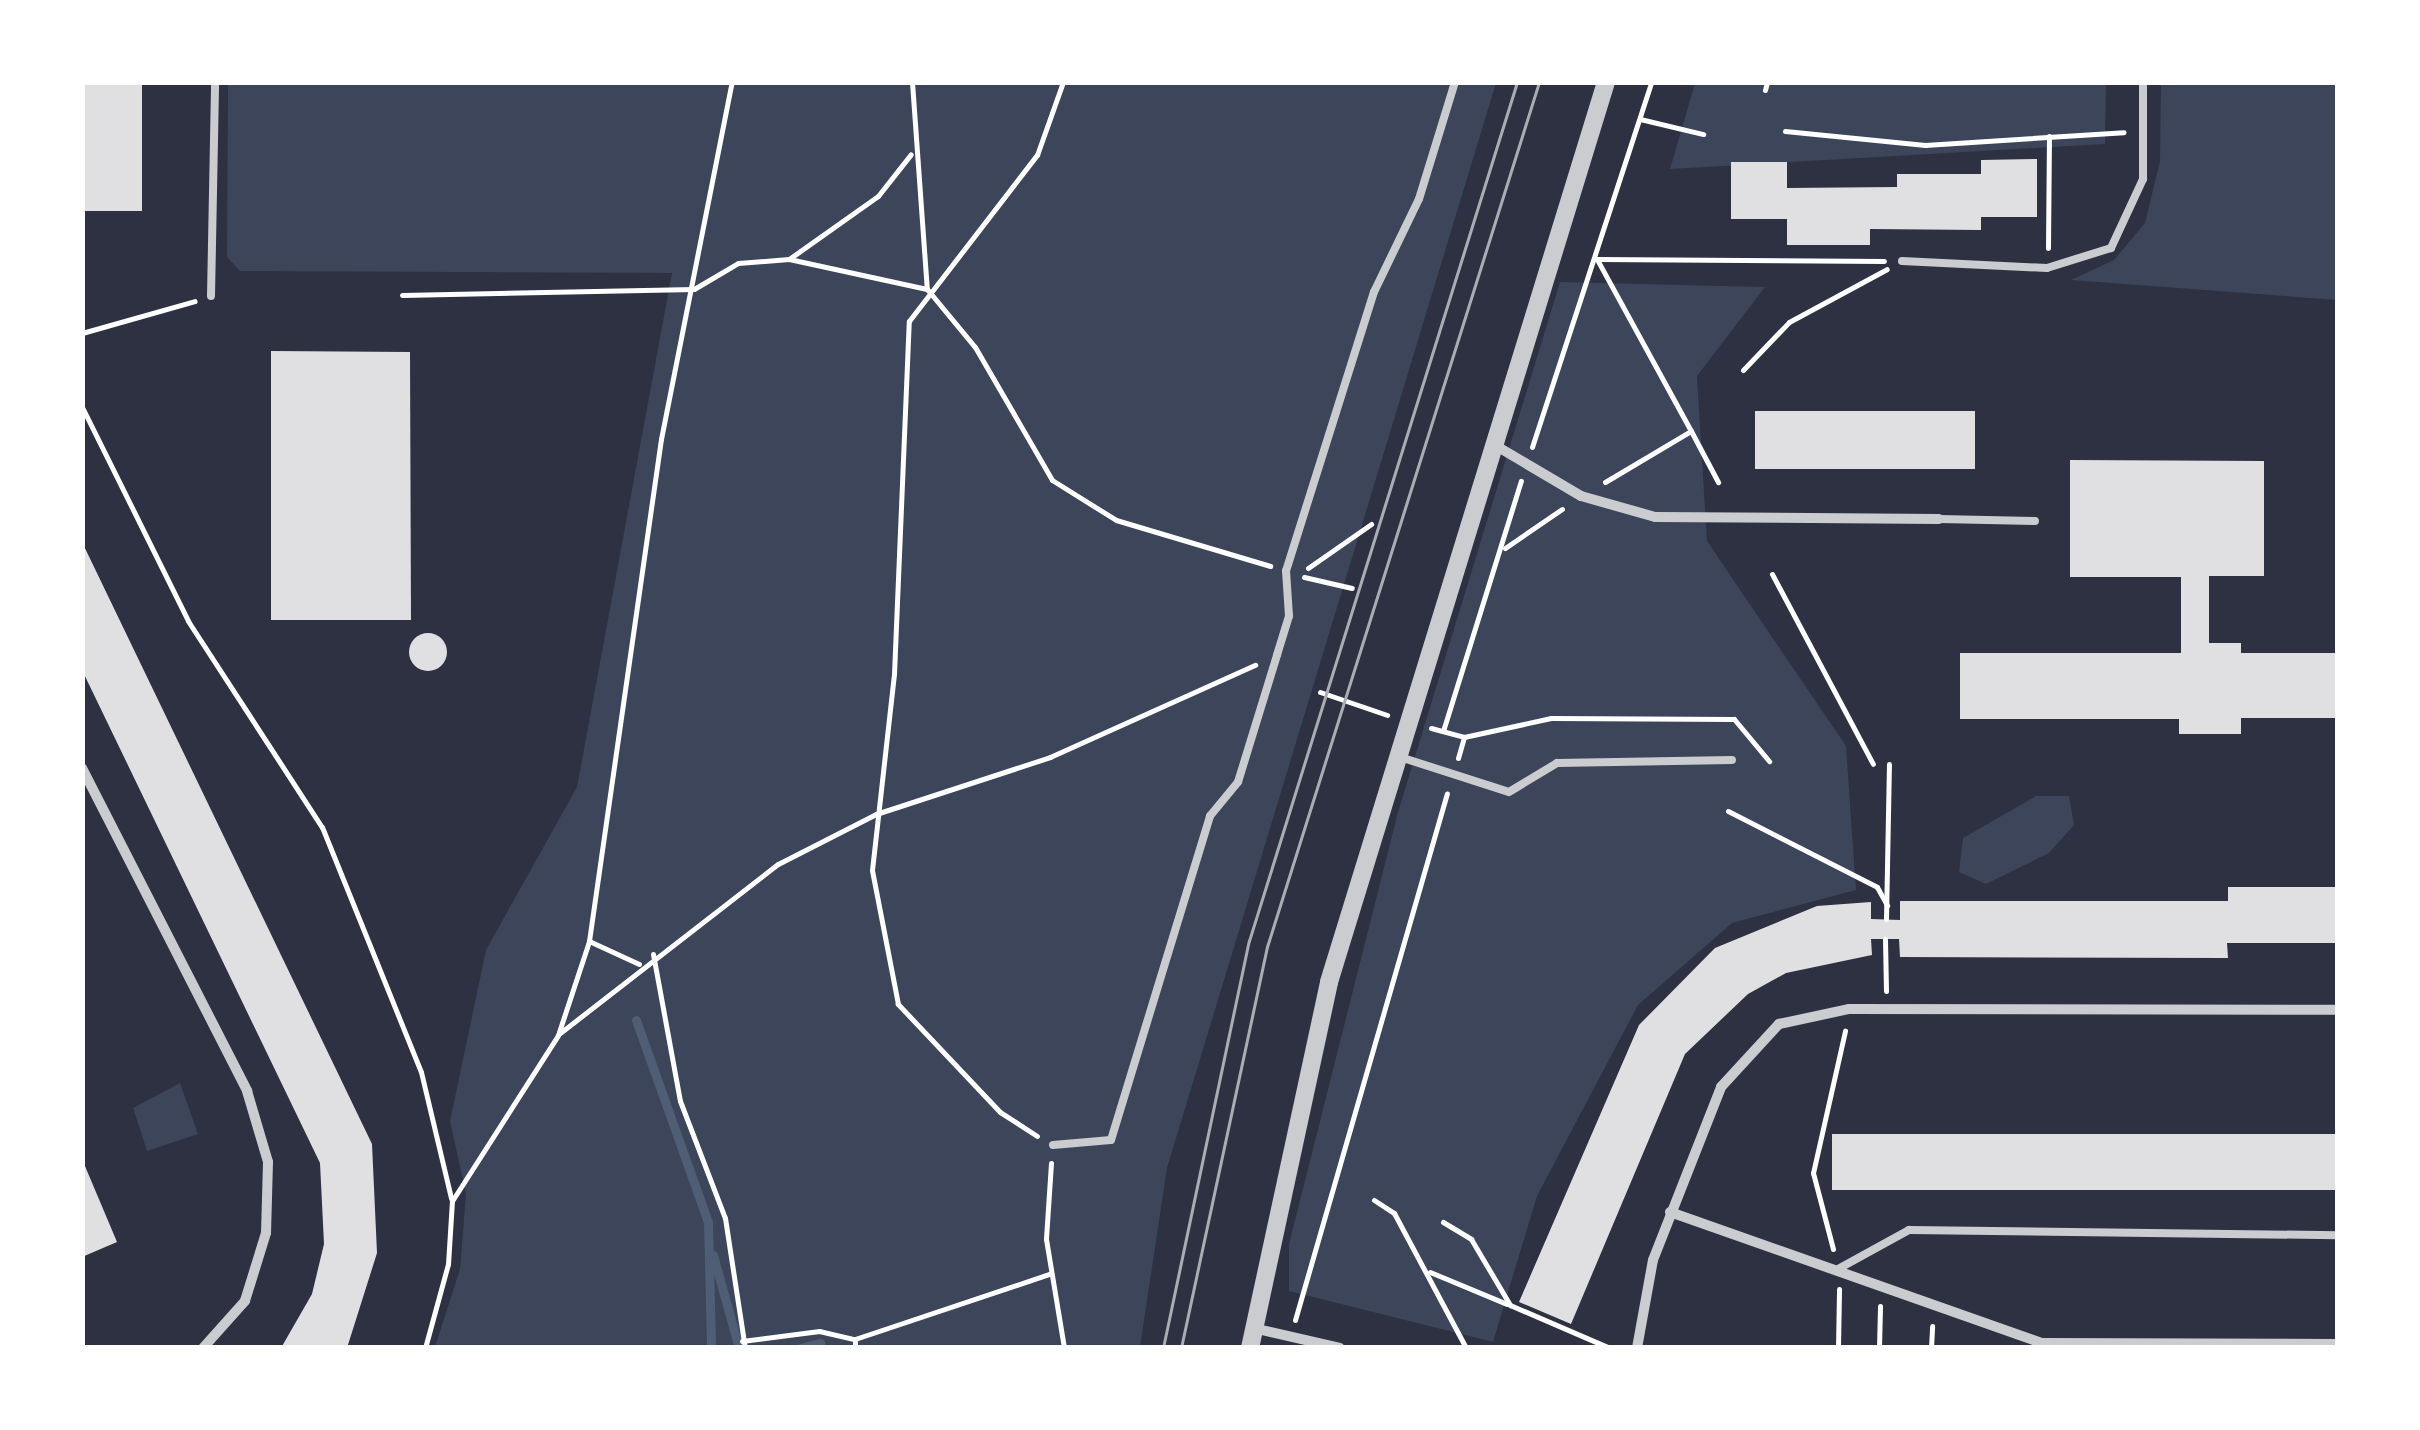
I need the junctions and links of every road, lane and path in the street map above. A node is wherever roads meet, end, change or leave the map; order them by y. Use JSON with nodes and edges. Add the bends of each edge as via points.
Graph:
{"nodes":[{"id":1,"x":215,"y":82,"type":"edge"},
{"id":2,"x":732,"y":82,"type":"edge"},
{"id":3,"x":912,"y":82,"type":"edge"},
{"id":4,"x":1063,"y":82,"type":"edge"},
{"id":5,"x":1455,"y":82,"type":"edge"},
{"id":6,"x":1606,"y":82,"type":"edge"},
{"id":7,"x":1651,"y":82,"type":"edge"},
{"id":8,"x":2143,"y":82,"type":"edge"},
{"id":9,"x":1640,"y":119,"type":"junction"},
{"id":10,"x":1786,"y":130,"type":"dead end"},
{"id":11,"x":2142,"y":132,"type":"junction"},
{"id":12,"x":1702,"y":134,"type":"dead end"},
{"id":13,"x":2050,"y":136,"type":"junction"},
{"id":14,"x":911,"y":153,"type":"junction"},
{"id":15,"x":2048,"y":242,"type":"dead end"},
{"id":16,"x":790,"y":259,"type":"junction"},
{"id":17,"x":1597,"y":259,"type":"junction"},
{"id":18,"x":1902,"y":261,"type":"junction"},
{"id":19,"x":927,"y":288,"type":"junction"},
{"id":20,"x":694,"y":289,"type":"junction"},
{"id":21,"x":402,"y":295,"type":"dead end"},
{"id":22,"x":211,"y":296,"type":"joint"},
{"id":23,"x":82,"y":333,"type":"edge"},
{"id":24,"x":1743,"y":370,"type":"dead end"},
{"id":25,"x":82,"y":408,"type":"edge"},
{"id":26,"x":1691,"y":431,"type":"junction"},
{"id":27,"x":1493,"y":444,"type":"junction"},
{"id":28,"x":1526,"y":464,"type":"junction"},
{"id":29,"x":1718,"y":482,"type":"dead end"},
{"id":30,"x":1581,"y":496,"type":"junction"},
{"id":31,"x":1939,"y":519,"type":"joint"},
{"id":32,"x":2035,"y":521,"type":"dead end"},
{"id":33,"x":1370,"y":524,"type":"dead end"},
{"id":34,"x":1502,"y":549,"type":"junction"},
{"id":35,"x":1286,"y":571,"type":"junction"},
{"id":36,"x":1772,"y":574,"type":"dead end"},
{"id":37,"x":1297,"y":575,"type":"dead end"},
{"id":38,"x":1310,"y":578,"type":"dead end"},
{"id":39,"x":1352,"y":588,"type":"dead end"},
{"id":40,"x":1277,"y":655,"type":"junction"},
{"id":41,"x":1320,"y":692,"type":"dead end"},
{"id":42,"x":1404,"y":721,"type":"junction"},
{"id":43,"x":1443,"y":731,"type":"junction"},
{"id":44,"x":1464,"y":737,"type":"junction"},
{"id":45,"x":1394,"y":755,"type":"junction"},
{"id":46,"x":1732,"y":760,"type":"dead end"},
{"id":47,"x":1769,"y":761,"type":"dead end"},
{"id":48,"x":1873,"y":764,"type":"dead end"},
{"id":49,"x":1890,"y":764,"type":"dead end"},
{"id":50,"x":82,"y":768,"type":"edge"},
{"id":51,"x":1453,"y":774,"type":"junction"},
{"id":52,"x":1728,"y":811,"type":"dead end"},
{"id":53,"x":876,"y":814,"type":"junction"},
{"id":54,"x":1887,"y":905,"type":"junction"},
{"id":55,"x":1886,"y":919,"type":"dead end"},
{"id":56,"x":1885,"y":939,"type":"dead end"},
{"id":57,"x":589,"y":941,"type":"junction"},
{"id":58,"x":653,"y":954,"type":"junction"},
{"id":59,"x":639,"y":964,"type":"junction"},
{"id":60,"x":1886,"y":1008,"type":"junction"},
{"id":61,"x":1849,"y":1009,"type":"junction"},
{"id":62,"x":2338,"y":1010,"type":"edge"},
{"id":63,"x":558,"y":1034,"type":"junction"},
{"id":64,"x":1052,"y":1146,"type":"junction"},
{"id":65,"x":1374,"y":1200,"type":"dead end"},
{"id":66,"x":452,"y":1201,"type":"junction"},
{"id":67,"x":1670,"y":1212,"type":"junction"},
{"id":68,"x":1443,"y":1222,"type":"dead end"},
{"id":69,"x":2338,"y":1235,"type":"edge"},
{"id":70,"x":1838,"y":1269,"type":"junction"},
{"id":71,"x":1429,"y":1272,"type":"junction"},
{"id":72,"x":1049,"y":1274,"type":"junction"},
{"id":73,"x":1880,"y":1290,"type":"junction"},
{"id":74,"x":1510,"y":1305,"type":"junction"},
{"id":75,"x":1932,"y":1312,"type":"junction"},
{"id":76,"x":1253,"y":1328,"type":"junction"},
{"id":77,"x":1291,"y":1335,"type":"junction"},
{"id":78,"x":856,"y":1339,"type":"junction"},
{"id":79,"x":744,"y":1344,"type":"edge"},
{"id":80,"x":2338,"y":1344,"type":"edge"},
{"id":81,"x":203,"y":1348,"type":"edge"},
{"id":82,"x":424,"y":1348,"type":"edge"},
{"id":83,"x":856,"y":1348,"type":"edge"},
{"id":84,"x":1064,"y":1348,"type":"edge"},
{"id":85,"x":1250,"y":1348,"type":"edge"},
{"id":86,"x":1340,"y":1348,"type":"edge"},
{"id":87,"x":1466,"y":1348,"type":"edge"},
{"id":88,"x":1610,"y":1348,"type":"edge"},
{"id":89,"x":1637,"y":1348,"type":"edge"},
{"id":90,"x":1838,"y":1348,"type":"edge"},
{"id":91,"x":1879,"y":1348,"type":"edge"},
{"id":92,"x":1931,"y":1348,"type":"edge"}],
"edges":[{"from":1,"to":22,"type":"lane"},
{"from":2,"to":20,"type":"path"},
{"from":3,"to":14,"type":"path"},
{"from":4,"to":19,"type":"path","via":[[1037,154]]},
{"from":5,"to":35,"type":"lane","via":[[1419,200],[1374,292]]},
{"from":6,"to":27,"type":"street"},
{"from":7,"to":9,"type":"path"},
{"from":8,"to":11,"type":"lane"},
{"from":9,"to":12,"type":"path"},
{"from":9,"to":17,"type":"path"},
{"from":10,"to":13,"type":"path","via":[[1925,145]]},
{"from":11,"to":13,"type":"path"},
{"from":11,"to":18,"type":"lane","via":[[2143,179],[2111,248],[2048,268]]},
{"from":13,"to":15,"type":"path"},
{"from":14,"to":16,"type":"path","via":[[878,196]]},
{"from":14,"to":19,"type":"path"},
{"from":16,"to":19,"type":"path"},
{"from":16,"to":20,"type":"path","via":[[738,263],[713,271]]},
{"from":17,"to":18,"type":"path"},
{"from":17,"to":26,"type":"path"},
{"from":17,"to":28,"type":"path"},
{"from":18,"to":24,"type":"path","via":[[1789,322]]},
{"from":19,"to":35,"type":"path","via":[[976,347],[1052,480],[1146,530]]},
{"from":19,"to":53,"type":"path","via":[[909,321],[894,674]]},
{"from":20,"to":21,"type":"path"},
{"from":20,"to":57,"type":"path","via":[[660,439]]},
{"from":22,"to":23,"type":"path"},
{"from":25,"to":66,"type":"path","via":[[188,622],[322,827],[421,1072]]},
{"from":26,"to":29,"type":"path"},
{"from":26,"to":30,"type":"path"},
{"from":27,"to":28,"type":"street"},
{"from":27,"to":42,"type":"street"},
{"from":28,"to":30,"type":"street"},
{"from":28,"to":34,"type":"path"},
{"from":30,"to":31,"type":"street","via":[[1655,517]]},
{"from":30,"to":34,"type":"path"},
{"from":31,"to":32,"type":"lane"},
{"from":33,"to":37,"type":"path"},
{"from":34,"to":43,"type":"path"},
{"from":35,"to":40,"type":"lane","via":[[1288,616]]},
{"from":36,"to":48,"type":"path"},
{"from":38,"to":39,"type":"path"},
{"from":40,"to":53,"type":"path","via":[[1050,757]]},
{"from":40,"to":64,"type":"lane","via":[[1238,782],[1210,816],[1111,1140]]},
{"from":41,"to":42,"type":"path"},
{"from":42,"to":43,"type":"path"},
{"from":42,"to":45,"type":"street"},
{"from":43,"to":44,"type":"path"},
{"from":44,"to":47,"type":"path","via":[[1551,718],[1734,718]]},
{"from":44,"to":51,"type":"path"},
{"from":45,"to":51,"type":"lane"},
{"from":45,"to":76,"type":"street","via":[[1308,1061]]},
{"from":46,"to":51,"type":"lane","via":[[1557,763],[1509,792]]},
{"from":49,"to":54,"type":"path"},
{"from":50,"to":81,"type":"street","via":[[247,1091],[268,1162],[266,1233],[245,1301]]},
{"from":51,"to":77,"type":"path"},
{"from":52,"to":54,"type":"path","via":[[1877,887]]},
{"from":53,"to":58,"type":"path","via":[[778,864]]},
{"from":53,"to":64,"type":"path","via":[[872,870],[898,1004],[1000,1112]]},
{"from":54,"to":55,"type":"path"},
{"from":56,"to":60,"type":"path"},
{"from":57,"to":59,"type":"path"},
{"from":57,"to":63,"type":"path"},
{"from":58,"to":59,"type":"path"},
{"from":58,"to":79,"type":"path","via":[[680,1101],[725,1218]]},
{"from":59,"to":63,"type":"path"},
{"from":60,"to":61,"type":"street"},
{"from":60,"to":62,"type":"street"},
{"from":61,"to":67,"type":"street","via":[[1780,1024],[1744,1054]]},
{"from":61,"to":70,"type":"path","via":[[1812,1173]]},
{"from":63,"to":66,"type":"path"},
{"from":64,"to":72,"type":"path"},
{"from":65,"to":71,"type":"path","via":[[1394,1214]]},
{"from":66,"to":82,"type":"path","via":[[448,1264]]},
{"from":67,"to":70,"type":"street"},
{"from":67,"to":89,"type":"street"},
{"from":68,"to":74,"type":"path","via":[[1471,1238]]},
{"from":69,"to":70,"type":"lane","via":[[1909,1230]]},
{"from":70,"to":73,"type":"street"},
{"from":70,"to":90,"type":"path"},
{"from":71,"to":74,"type":"path"},
{"from":71,"to":87,"type":"path"},
{"from":72,"to":78,"type":"path"},
{"from":72,"to":84,"type":"path"},
{"from":73,"to":75,"type":"street"},
{"from":73,"to":91,"type":"path"},
{"from":74,"to":88,"type":"path"},
{"from":75,"to":80,"type":"street","via":[[2042,1343]]},
{"from":75,"to":92,"type":"path"},
{"from":76,"to":77,"type":"street"},
{"from":76,"to":85,"type":"street"},
{"from":77,"to":86,"type":"street"},
{"from":78,"to":79,"type":"path","via":[[819,1332]]},
{"from":78,"to":83,"type":"path"}]}
